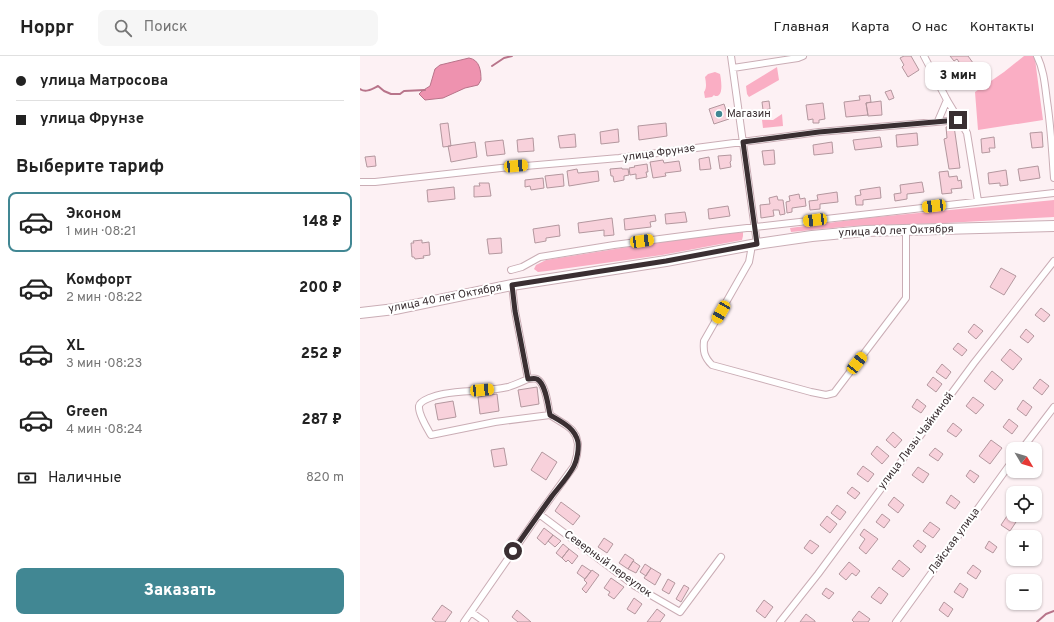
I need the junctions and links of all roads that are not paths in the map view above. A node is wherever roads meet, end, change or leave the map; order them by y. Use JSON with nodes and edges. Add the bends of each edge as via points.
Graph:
{"nodes":[{"id":1,"x":731,"y":56,"type":"edge"},
{"id":2,"x":803,"y":56,"type":"edge"},
{"id":3,"x":924,"y":56,"type":"edge"},
{"id":4,"x":1037,"y":56,"type":"edge"},
{"id":5,"x":733,"y":68,"type":"junction"},
{"id":6,"x":947,"y":100,"type":"junction"},
{"id":7,"x":958,"y":120,"type":"junction"},
{"id":8,"x":938,"y":121,"type":"junction"},
{"id":9,"x":743,"y":142,"type":"junction"},
{"id":10,"x":1054,"y":178,"type":"edge"},
{"id":11,"x":360,"y":182,"type":"edge"},
{"id":12,"x":1054,"y":193,"type":"edge"},
{"id":13,"x":978,"y":201,"type":"junction"},
{"id":14,"x":755,"y":226,"type":"junction"},
{"id":15,"x":1054,"y":226,"type":"edge"},
{"id":16,"x":906,"y":230,"type":"junction"},
{"id":17,"x":754,"y":245,"type":"junction"},
{"id":18,"x":1054,"y":261,"type":"edge"},
{"id":19,"x":511,"y":270,"type":"dead end"},
{"id":20,"x":512,"y":285,"type":"junction"},
{"id":21,"x":360,"y":313,"type":"edge"},
{"id":22,"x":528,"y":379,"type":"junction"},
{"id":23,"x":1054,"y":407,"type":"edge"},
{"id":24,"x":550,"y":415,"type":"junction"},
{"id":25,"x":1027,"y":442,"type":"edge"},
{"id":26,"x":1006,"y":470,"type":"edge"},
{"id":27,"x":539,"y":514,"type":"junction"},
{"id":28,"x":722,"y":557,"type":"dead end"},
{"id":29,"x":471,"y":612,"type":"junction"},
{"id":30,"x":464,"y":622,"type":"edge"},
{"id":31,"x":485,"y":622,"type":"edge"},
{"id":32,"x":780,"y":622,"type":"edge"},
{"id":33,"x":896,"y":622,"type":"edge"}],
"edges":[{"from":1,"to":5,"type":"street"},
{"from":2,"to":5,"type":"street"},
{"from":3,"to":6,"type":"street"},
{"from":4,"to":10,"type":"street","via":[[1041,64],[1051,129]]},
{"from":5,"to":9,"type":"street"},
{"from":6,"to":7,"type":"street"},
{"from":6,"to":8,"type":"street"},
{"from":7,"to":8,"type":"street","name":"улица Фрунзе"},
{"from":7,"to":13,"type":"street","via":[[967,133]]},
{"from":8,"to":9,"type":"street","name":"улица Фрунзе"},
{"from":9,"to":11,"type":"street","name":"улица Фрунзе","via":[[619,158]]},
{"from":9,"to":14,"type":"street"},
{"from":12,"to":13,"type":"street","name":"улица 40 лет Октября"},
{"from":13,"to":14,"type":"street","name":"улица 40 лет Октября"},
{"from":14,"to":17,"type":"street"},
{"from":14,"to":19,"type":"street","name":"улица 40 лет Октября","via":[[540,257]]},
{"from":15,"to":16,"type":"main road","name":"улица 40 лет Октября"},
{"from":16,"to":17,"type":"main road","name":"улица 40 лет Октября","via":[[812,236]]},
{"from":16,"to":17,"type":"street","via":[[906,298],[834,393],[826,395],[712,365],[706,359],[704,341],[749,262]]},
{"from":17,"to":20,"type":"main road","name":"улица 40 лет Октября"},
{"from":18,"to":32,"type":"street","name":"улица Лизы Чайкиной","via":[[974,363]]},
{"from":20,"to":21,"type":"main road","name":"улица 40 лет Октября","via":[[395,309]]},
{"from":20,"to":22,"type":"street"},
{"from":22,"to":24,"type":"street","via":[[535,378],[543,387]]},
{"from":22,"to":24,"type":"street","via":[[492,390],[434,396],[421,403],[420,411],[431,435],[495,422]]},
{"from":23,"to":25,"type":"street"},
{"from":24,"to":27,"type":"street","via":[[572,430],[578,444],[577,455],[574,466]]},
{"from":26,"to":33,"type":"street","name":"Лайская улица"},
{"from":27,"to":28,"type":"street","name":"Северный переулок","via":[[635,586],[680,612]]},
{"from":27,"to":29,"type":"street"},
{"from":29,"to":30,"type":"street"},
{"from":29,"to":31,"type":"street"}]}
